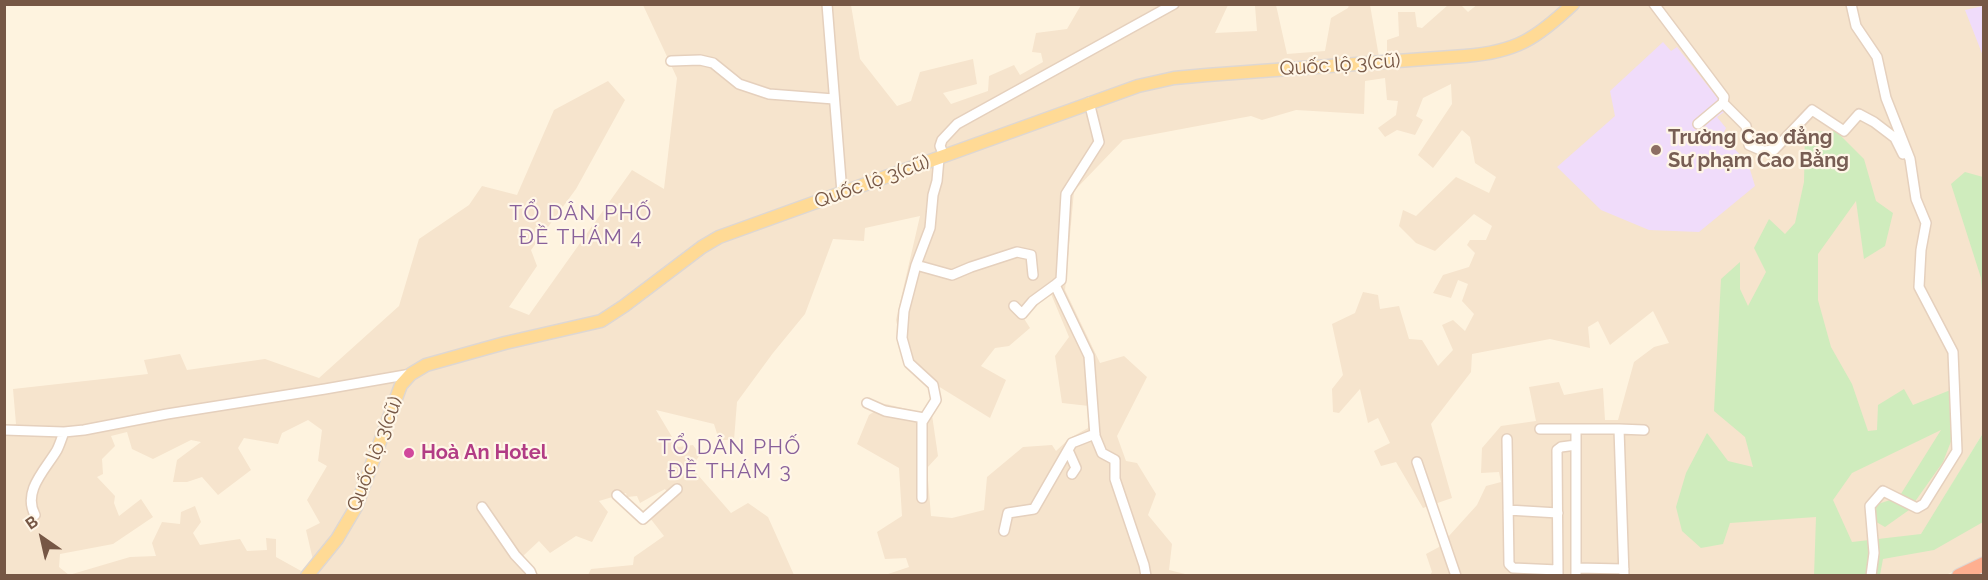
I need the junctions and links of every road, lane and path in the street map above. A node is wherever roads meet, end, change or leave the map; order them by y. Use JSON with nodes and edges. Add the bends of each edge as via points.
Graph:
{"nodes":[{"id":1,"x":827,"y":4,"type":"edge"},
{"id":2,"x":1174,"y":4,"type":"edge"},
{"id":3,"x":1573,"y":4,"type":"edge"},
{"id":4,"x":1654,"y":4,"type":"edge"},
{"id":5,"x":1851,"y":4,"type":"edge"},
{"id":6,"x":671,"y":61,"type":"dead end"},
{"id":7,"x":834,"y":99,"type":"junction"},
{"id":8,"x":1089,"y":102,"type":"junction"},
{"id":9,"x":1723,"y":103,"type":"junction"},
{"id":10,"x":1698,"y":124,"type":"dead end"},
{"id":11,"x":942,"y":157,"type":"junction"},
{"id":12,"x":1911,"y":163,"type":"junction"},
{"id":13,"x":842,"y":194,"type":"junction"},
{"id":14,"x":916,"y":265,"type":"junction"},
{"id":15,"x":1033,"y":275,"type":"dead end"},
{"id":16,"x":1055,"y":285,"type":"junction"},
{"id":17,"x":1014,"y":306,"type":"dead end"},
{"id":18,"x":411,"y":374,"type":"junction"},
{"id":19,"x":867,"y":403,"type":"dead end"},
{"id":20,"x":924,"y":418,"type":"junction"},
{"id":21,"x":1540,"y":429,"type":"dead end"},
{"id":22,"x":1576,"y":429,"type":"junction"},
{"id":23,"x":1619,"y":429,"type":"junction"},
{"id":24,"x":4,"y":430,"type":"edge"},
{"id":25,"x":1644,"y":430,"type":"dead end"},
{"id":26,"x":64,"y":432,"type":"junction"},
{"id":27,"x":1095,"y":434,"type":"junction"},
{"id":28,"x":1507,"y":439,"type":"dead end"},
{"id":29,"x":1575,"y":445,"type":"junction"},
{"id":30,"x":1068,"y":450,"type":"junction"},
{"id":31,"x":1417,"y":462,"type":"dead end"},
{"id":32,"x":1072,"y":474,"type":"dead end"},
{"id":33,"x":677,"y":489,"type":"dead end"},
{"id":34,"x":617,"y":495,"type":"dead end"},
{"id":35,"x":922,"y":498,"type":"dead end"},
{"id":36,"x":1577,"y":498,"type":"junction"},
{"id":37,"x":1557,"y":499,"type":"junction"},
{"id":38,"x":482,"y":507,"type":"dead end"},
{"id":39,"x":1508,"y":510,"type":"junction"},
{"id":40,"x":1558,"y":513,"type":"junction"},
{"id":41,"x":34,"y":515,"type":"dead end"},
{"id":42,"x":1577,"y":524,"type":"junction"},
{"id":43,"x":1558,"y":525,"type":"junction"},
{"id":44,"x":1004,"y":531,"type":"dead end"},
{"id":45,"x":1983,"y":564,"type":"edge"},
{"id":46,"x":1576,"y":572,"type":"edge"},
{"id":47,"x":1624,"y":572,"type":"edge"},
{"id":48,"x":1558,"y":573,"type":"edge"},
{"id":49,"x":308,"y":576,"type":"edge"},
{"id":50,"x":532,"y":576,"type":"edge"},
{"id":51,"x":1146,"y":576,"type":"edge"},
{"id":52,"x":1456,"y":576,"type":"edge"},
{"id":53,"x":1871,"y":576,"type":"edge"},
{"id":54,"x":1959,"y":576,"type":"edge"}],
"edges":[{"from":1,"to":7,"type":"street"},
{"from":2,"to":11,"type":"street","via":[[957,124],[942,140]]},
{"from":3,"to":8,"type":"main road","name":"Quốc lộ 3(cũ)","via":[[1530,39],[1502,52],[1174,78]]},
{"from":4,"to":9,"type":"street","via":[[1723,94]]},
{"from":5,"to":12,"type":"street","via":[[1856,26],[1877,57],[1886,98]]},
{"from":6,"to":7,"type":"street","via":[[713,63],[739,84],[769,94]]},
{"from":7,"to":13,"type":"street"},
{"from":8,"to":11,"type":"main road","name":"Quốc lộ 3(cũ)"},
{"from":8,"to":16,"type":"street","via":[[1099,142],[1066,194],[1061,280]]},
{"from":9,"to":10,"type":"street"},
{"from":9,"to":12,"type":"street","via":[[1746,126],[1749,145],[1763,151],[1774,150],[1812,111],[1844,131],[1859,114],[1895,138]]},
{"from":11,"to":13,"type":"main road","name":"Quốc lộ 3(cũ)"},
{"from":11,"to":14,"type":"street","via":[[930,228]]},
{"from":12,"to":53,"type":"street","via":[[1916,199],[1926,223],[1919,287],[1953,352],[1957,451],[1924,504],[1917,508],[1883,491],[1870,506],[1874,553]]},
{"from":13,"to":18,"type":"main road","name":"Quốc lộ 3(cũ)","via":[[719,237],[601,321],[493,346],[426,365]]},
{"from":14,"to":15,"type":"street","via":[[952,275],[1017,252],[1030,255]]},
{"from":14,"to":20,"type":"street","via":[[904,311],[902,338],[909,363],[933,385],[936,400]]},
{"from":16,"to":17,"type":"street","via":[[1023,314]]},
{"from":16,"to":27,"type":"street","via":[[1089,356]]},
{"from":18,"to":26,"type":"street"},
{"from":18,"to":49,"type":"main road","name":"Quốc lộ 3(cũ)","via":[[401,385],[356,507]]},
{"from":19,"to":20,"type":"street","via":[[885,411]]},
{"from":20,"to":35,"type":"street"},
{"from":21,"to":22,"type":"street"},
{"from":22,"to":23,"type":"street"},
{"from":22,"to":29,"type":"street"},
{"from":23,"to":25,"type":"street"},
{"from":23,"to":47,"type":"street"},
{"from":24,"to":26,"type":"street"},
{"from":26,"to":41,"type":"street","via":[[58,449],[37,480],[30,504]]},
{"from":27,"to":30,"type":"street","via":[[1072,443]]},
{"from":27,"to":51,"type":"street","via":[[1102,453],[1115,460],[1115,478]]},
{"from":28,"to":39,"type":"street"},
{"from":29,"to":36,"type":"street"},
{"from":29,"to":37,"type":"street","via":[[1557,450]]},
{"from":30,"to":32,"type":"street","via":[[1076,468]]},
{"from":30,"to":44,"type":"street","via":[[1034,509],[1008,513]]},
{"from":31,"to":52,"type":"street"},
{"from":33,"to":34,"type":"street","via":[[643,519]]},
{"from":36,"to":37,"type":"street"},
{"from":36,"to":42,"type":"street"},
{"from":37,"to":40,"type":"street"},
{"from":38,"to":50,"type":"street"},
{"from":39,"to":40,"type":"street"},
{"from":39,"to":48,"type":"street","via":[[1510,566]]},
{"from":40,"to":43,"type":"street"},
{"from":42,"to":43,"type":"street"},
{"from":42,"to":46,"type":"street"},
{"from":43,"to":48,"type":"street"},
{"from":45,"to":54,"type":"highway"},
{"from":46,"to":47,"type":"street"}]}
